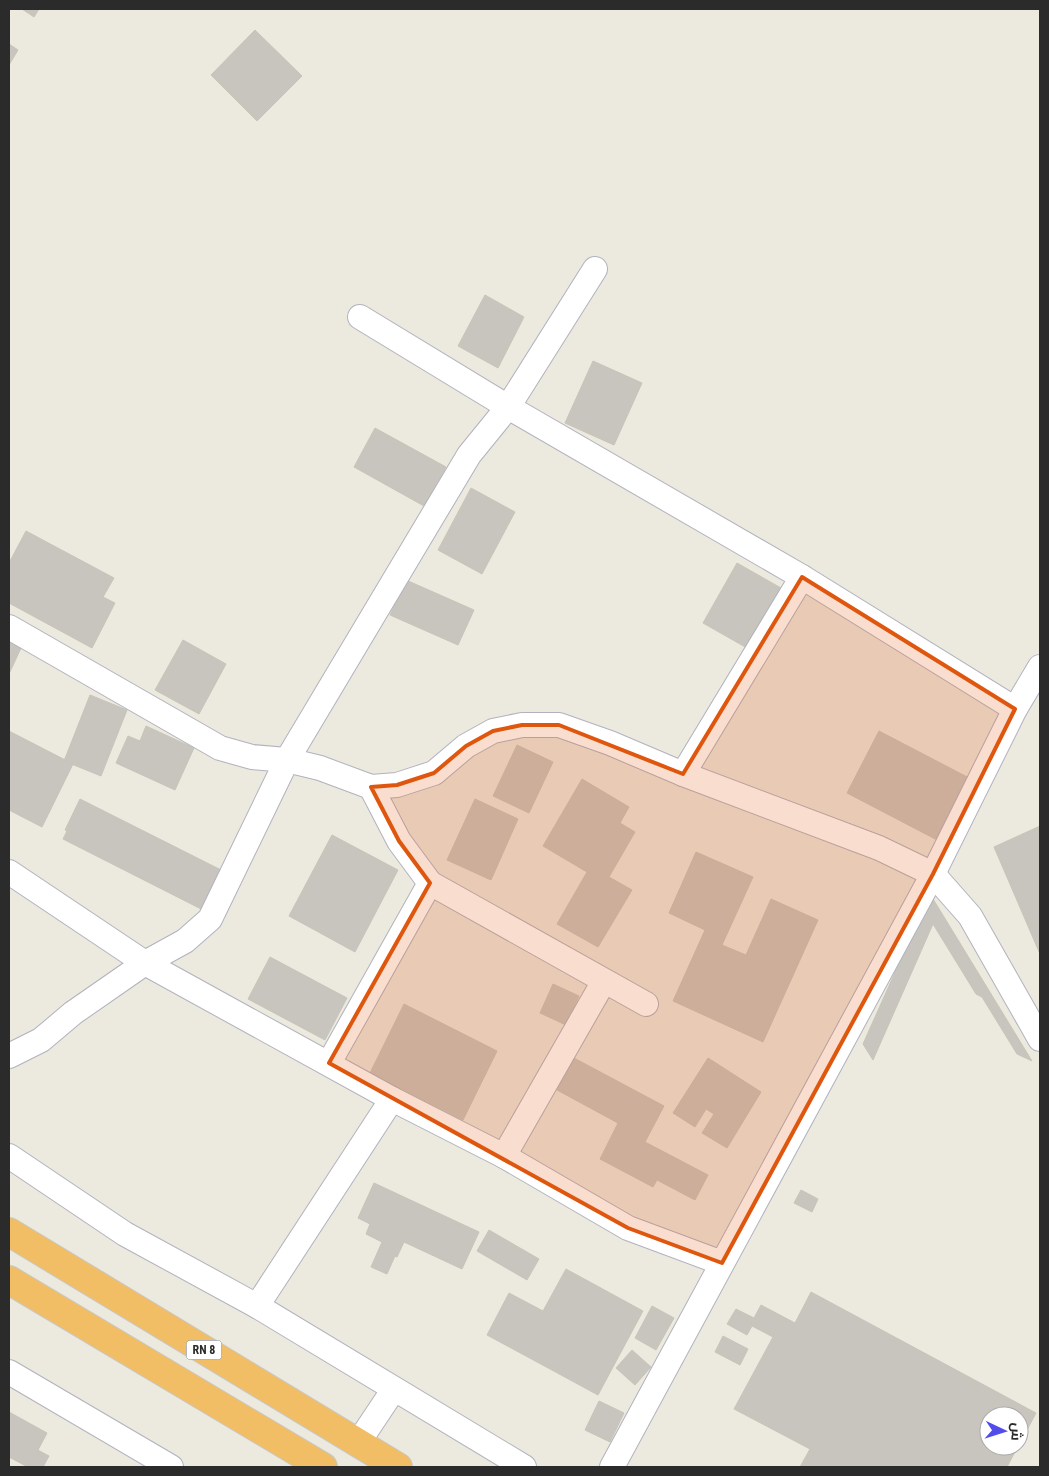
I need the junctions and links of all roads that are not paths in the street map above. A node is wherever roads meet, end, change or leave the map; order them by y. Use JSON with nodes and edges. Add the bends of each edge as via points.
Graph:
{"nodes":[{"id":1,"x":595,"y":269,"type":"dead end"},
{"id":2,"x":360,"y":317,"type":"dead end"},
{"id":3,"x":508,"y":407,"type":"junction"},
{"id":4,"x":802,"y":577,"type":"junction"},
{"id":5,"x":9,"y":627,"type":"edge"},
{"id":6,"x":1040,"y":667,"type":"edge"},
{"id":7,"x":1015,"y":709,"type":"junction"},
{"id":8,"x":287,"y":760,"type":"junction"},
{"id":9,"x":683,"y":774,"type":"junction"},
{"id":10,"x":371,"y":787,"type":"junction"},
{"id":11,"x":9,"y":872,"type":"edge"},
{"id":12,"x":933,"y":874,"type":"junction"},
{"id":13,"x":430,"y":883,"type":"junction"},
{"id":14,"x":145,"y":963,"type":"junction"},
{"id":15,"x":604,"y":981,"type":"junction"},
{"id":16,"x":646,"y":1004,"type":"dead end"},
{"id":17,"x":1040,"y":1038,"type":"edge"},
{"id":18,"x":9,"y":1056,"type":"edge"},
{"id":19,"x":329,"y":1063,"type":"junction"},
{"id":20,"x":392,"y":1099,"type":"junction"},
{"id":21,"x":9,"y":1156,"type":"edge"},
{"id":22,"x":504,"y":1156,"type":"junction"},
{"id":23,"x":9,"y":1232,"type":"edge"},
{"id":24,"x":722,"y":1264,"type":"junction"},
{"id":25,"x":9,"y":1280,"type":"edge"},
{"id":26,"x":257,"y":1306,"type":"junction"},
{"id":27,"x":9,"y":1372,"type":"edge"},
{"id":28,"x":394,"y":1389,"type":"junction"},
{"id":29,"x":358,"y":1443,"type":"junction"},
{"id":30,"x":170,"y":1467,"type":"edge"},
{"id":31,"x":323,"y":1467,"type":"edge"},
{"id":32,"x":398,"y":1467,"type":"edge"},
{"id":33,"x":524,"y":1467,"type":"edge"},
{"id":34,"x":612,"y":1467,"type":"edge"}],
"edges":[{"from":1,"to":3,"type":"street"},
{"from":2,"to":3,"type":"street"},
{"from":3,"to":4,"type":"street"},
{"from":3,"to":8,"type":"street","via":[[469,455]]},
{"from":4,"to":7,"type":"street"},
{"from":4,"to":9,"type":"street"},
{"from":5,"to":8,"type":"street","via":[[220,748],[252,757]]},
{"from":6,"to":7,"type":"street"},
{"from":7,"to":12,"type":"street"},
{"from":8,"to":10,"type":"street"},
{"from":8,"to":14,"type":"street","via":[[210,919],[185,941]]},
{"from":9,"to":10,"type":"street","via":[[560,725],[522,725],[493,731],[466,746],[434,773],[398,785]]},
{"from":9,"to":12,"type":"street","via":[[879,848]]},
{"from":10,"to":13,"type":"street","via":[[399,841]]},
{"from":11,"to":14,"type":"street"},
{"from":12,"to":17,"type":"street","via":[[970,916]]},
{"from":12,"to":24,"type":"street"},
{"from":13,"to":15,"type":"street"},
{"from":13,"to":19,"type":"street"},
{"from":14,"to":18,"type":"street","via":[[40,1040]]},
{"from":14,"to":19,"type":"street"},
{"from":15,"to":16,"type":"street"},
{"from":15,"to":22,"type":"street"},
{"from":19,"to":20,"type":"street"},
{"from":20,"to":22,"type":"street"},
{"from":20,"to":26,"type":"street"},
{"from":21,"to":26,"type":"street","via":[[125,1234]]},
{"from":22,"to":24,"type":"street","via":[[628,1228]]},
{"from":23,"to":29,"type":"highway","number":"RN 8"},
{"from":24,"to":34,"type":"street"},
{"from":25,"to":31,"type":"highway"},
{"from":26,"to":28,"type":"street"},
{"from":27,"to":30,"type":"street"},
{"from":28,"to":29,"type":"street"},
{"from":28,"to":33,"type":"street"},
{"from":29,"to":32,"type":"highway","number":"RN 8"}]}
